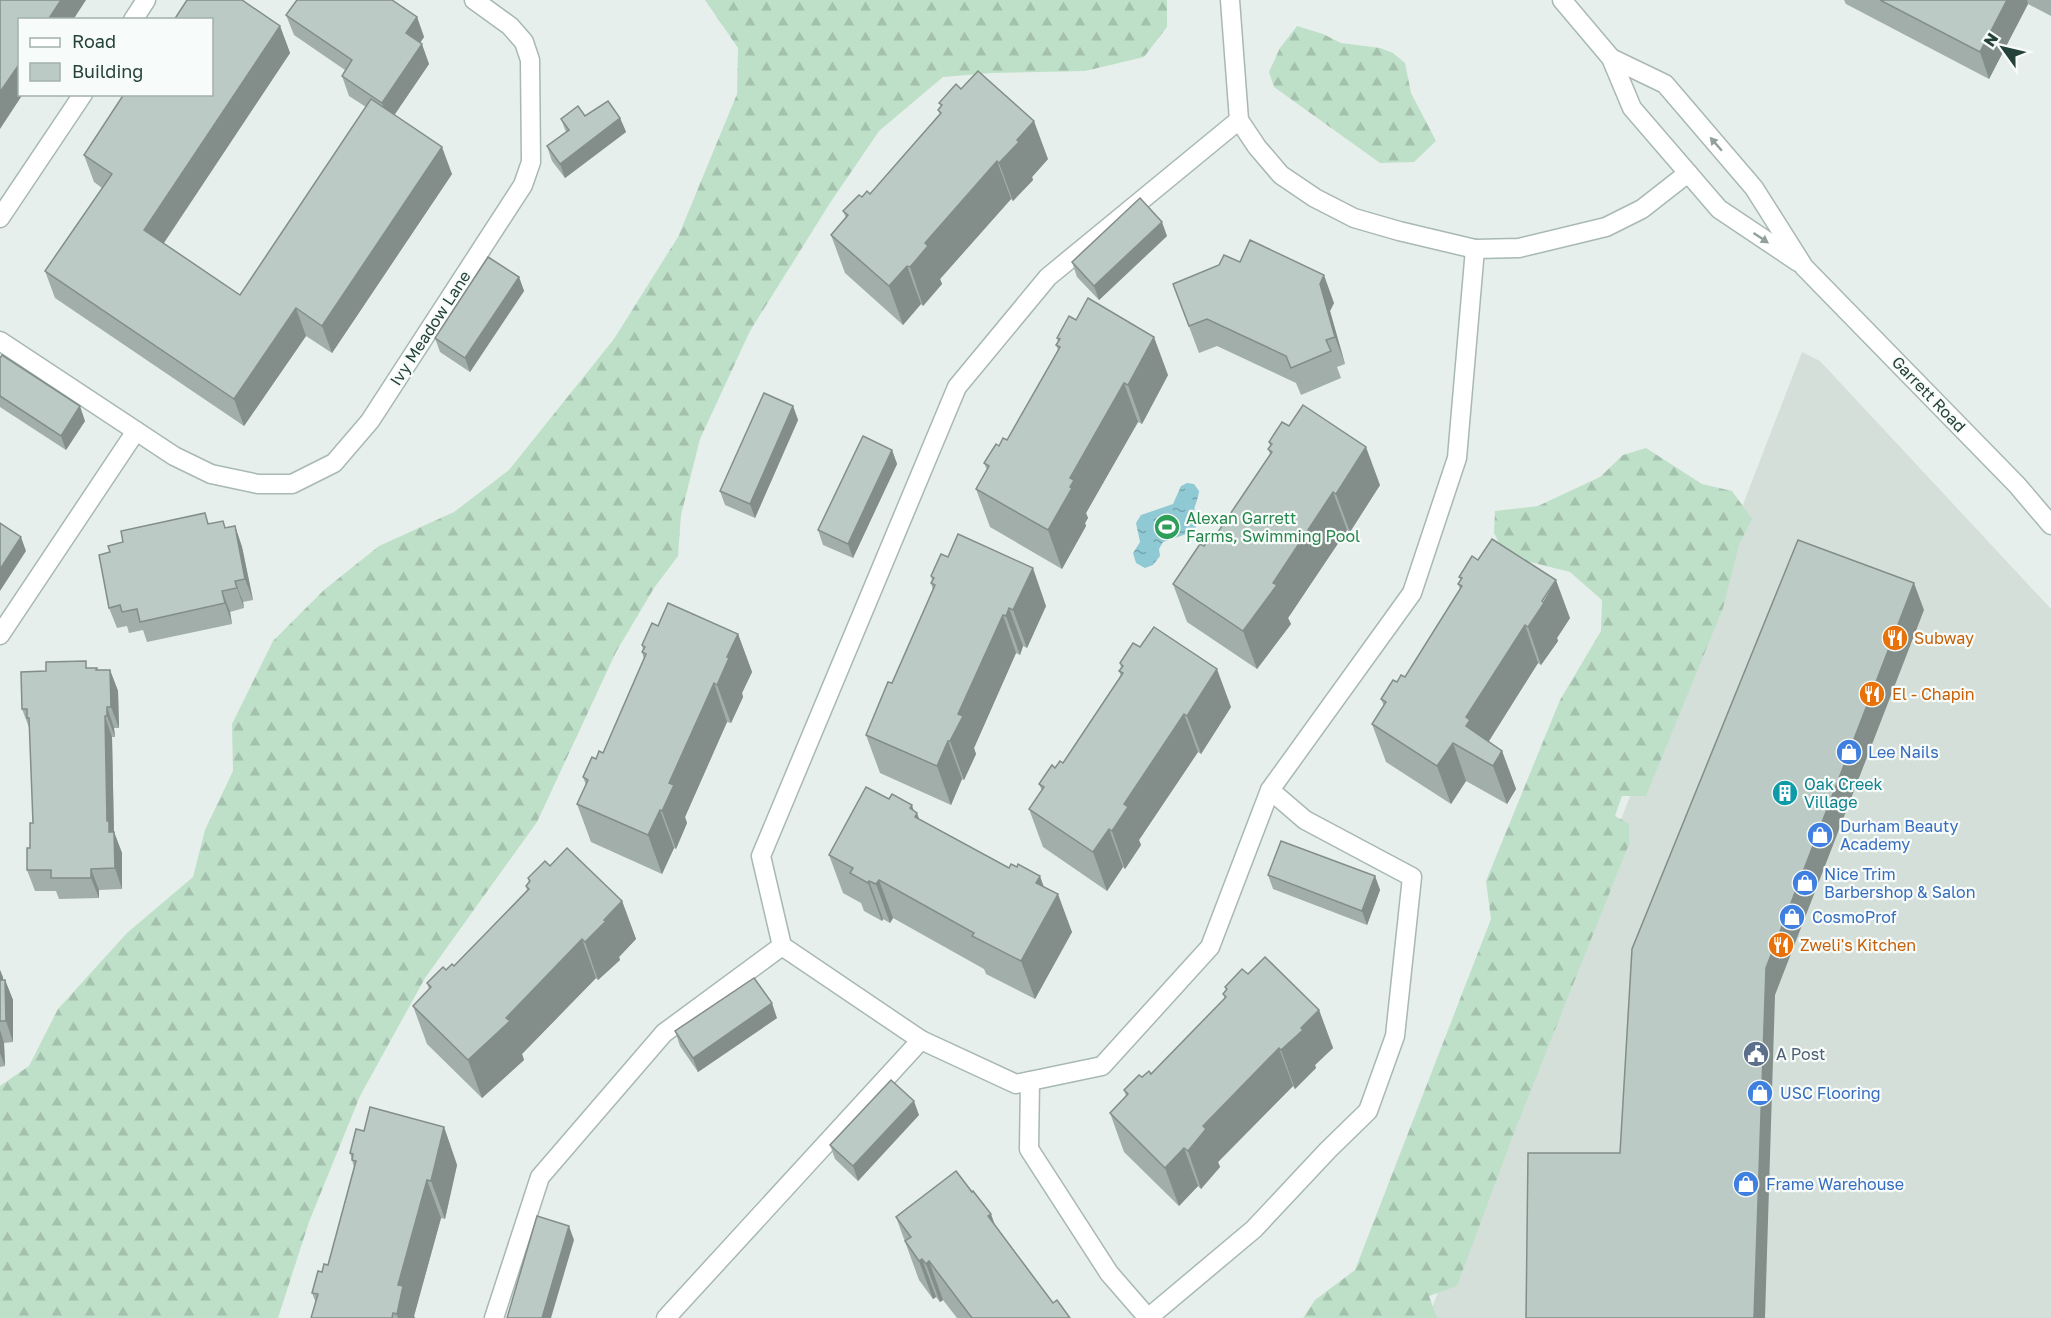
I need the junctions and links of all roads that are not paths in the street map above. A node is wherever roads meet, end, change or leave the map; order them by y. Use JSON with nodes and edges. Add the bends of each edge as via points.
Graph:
{"nodes":[{"id":1,"x":146,"y":0,"type":"edge"},
{"id":2,"x":474,"y":0,"type":"edge"},
{"id":3,"x":1230,"y":0,"type":"edge"},
{"id":4,"x":1562,"y":0,"type":"edge"},
{"id":5,"x":134,"y":18,"type":"edge"},
{"id":6,"x":1611,"y":58,"type":"junction"},
{"id":7,"x":82,"y":96,"type":"edge"},
{"id":8,"x":1239,"y":120,"type":"junction"},
{"id":9,"x":1688,"y":173,"type":"junction"},
{"id":10,"x":0,"y":218,"type":"edge"},
{"id":11,"x":1475,"y":249,"type":"junction"},
{"id":12,"x":1804,"y":267,"type":"junction"},
{"id":13,"x":0,"y":341,"type":"edge"},
{"id":14,"x":136,"y":431,"type":"junction"},
{"id":15,"x":2051,"y":525,"type":"edge"},
{"id":16,"x":0,"y":635,"type":"edge"},
{"id":17,"x":1270,"y":790,"type":"junction"},
{"id":18,"x":782,"y":946,"type":"junction"},
{"id":19,"x":921,"y":1040,"type":"junction"},
{"id":20,"x":1030,"y":1081,"type":"junction"},
{"id":21,"x":494,"y":1318,"type":"edge"},
{"id":22,"x":666,"y":1318,"type":"edge"},
{"id":23,"x":1148,"y":1318,"type":"edge"}],
"edges":[{"from":1,"to":5,"type":"street"},
{"from":2,"to":14,"type":"street","name":"Ivy Meadow Lane","via":[[510,26],[524,42],[530,60],[531,162],[523,185],[370,421],[334,463],[292,484],[258,484],[211,474]]},
{"from":3,"to":8,"type":"street"},
{"from":4,"to":6,"type":"street","name":"Garrett Road"},
{"from":6,"to":9,"type":"street","name":"Garrett Road","via":[[1632,108]]},
{"from":12,"to":6,"type":"street","name":"Garrett Road","one_way":true,"via":[[1755,188],[1665,84]]},
{"from":7,"to":10,"type":"street"},
{"from":8,"to":11,"type":"street","via":[[1281,175],[1315,198],[1354,218]]},
{"from":8,"to":18,"type":"street","via":[[1048,277],[957,387],[761,856]]},
{"from":9,"to":11,"type":"street","via":[[1642,209],[1606,227],[1519,248]]},
{"from":9,"to":12,"type":"street","name":"Garrett Road","one_way":true,"via":[[1719,208]]},
{"from":11,"to":17,"type":"street","via":[[1457,458],[1412,593]]},
{"from":12,"to":15,"type":"street","name":"Garrett Road","via":[[2017,485]]},
{"from":13,"to":14,"type":"street","name":"Ivy Meadow Lane"},
{"from":14,"to":16,"type":"street"},
{"from":17,"to":20,"type":"street","via":[[1210,947],[1102,1066]]},
{"from":17,"to":23,"type":"street","via":[[1305,820],[1412,877],[1395,1036],[1368,1111],[1254,1229]]},
{"from":18,"to":19,"type":"street"},
{"from":18,"to":21,"type":"street","via":[[663,1033],[540,1177]]},
{"from":19,"to":20,"type":"street","via":[[1016,1084]]},
{"from":19,"to":22,"type":"street"},
{"from":20,"to":23,"type":"street","via":[[1029,1149],[1109,1273]]}]}
